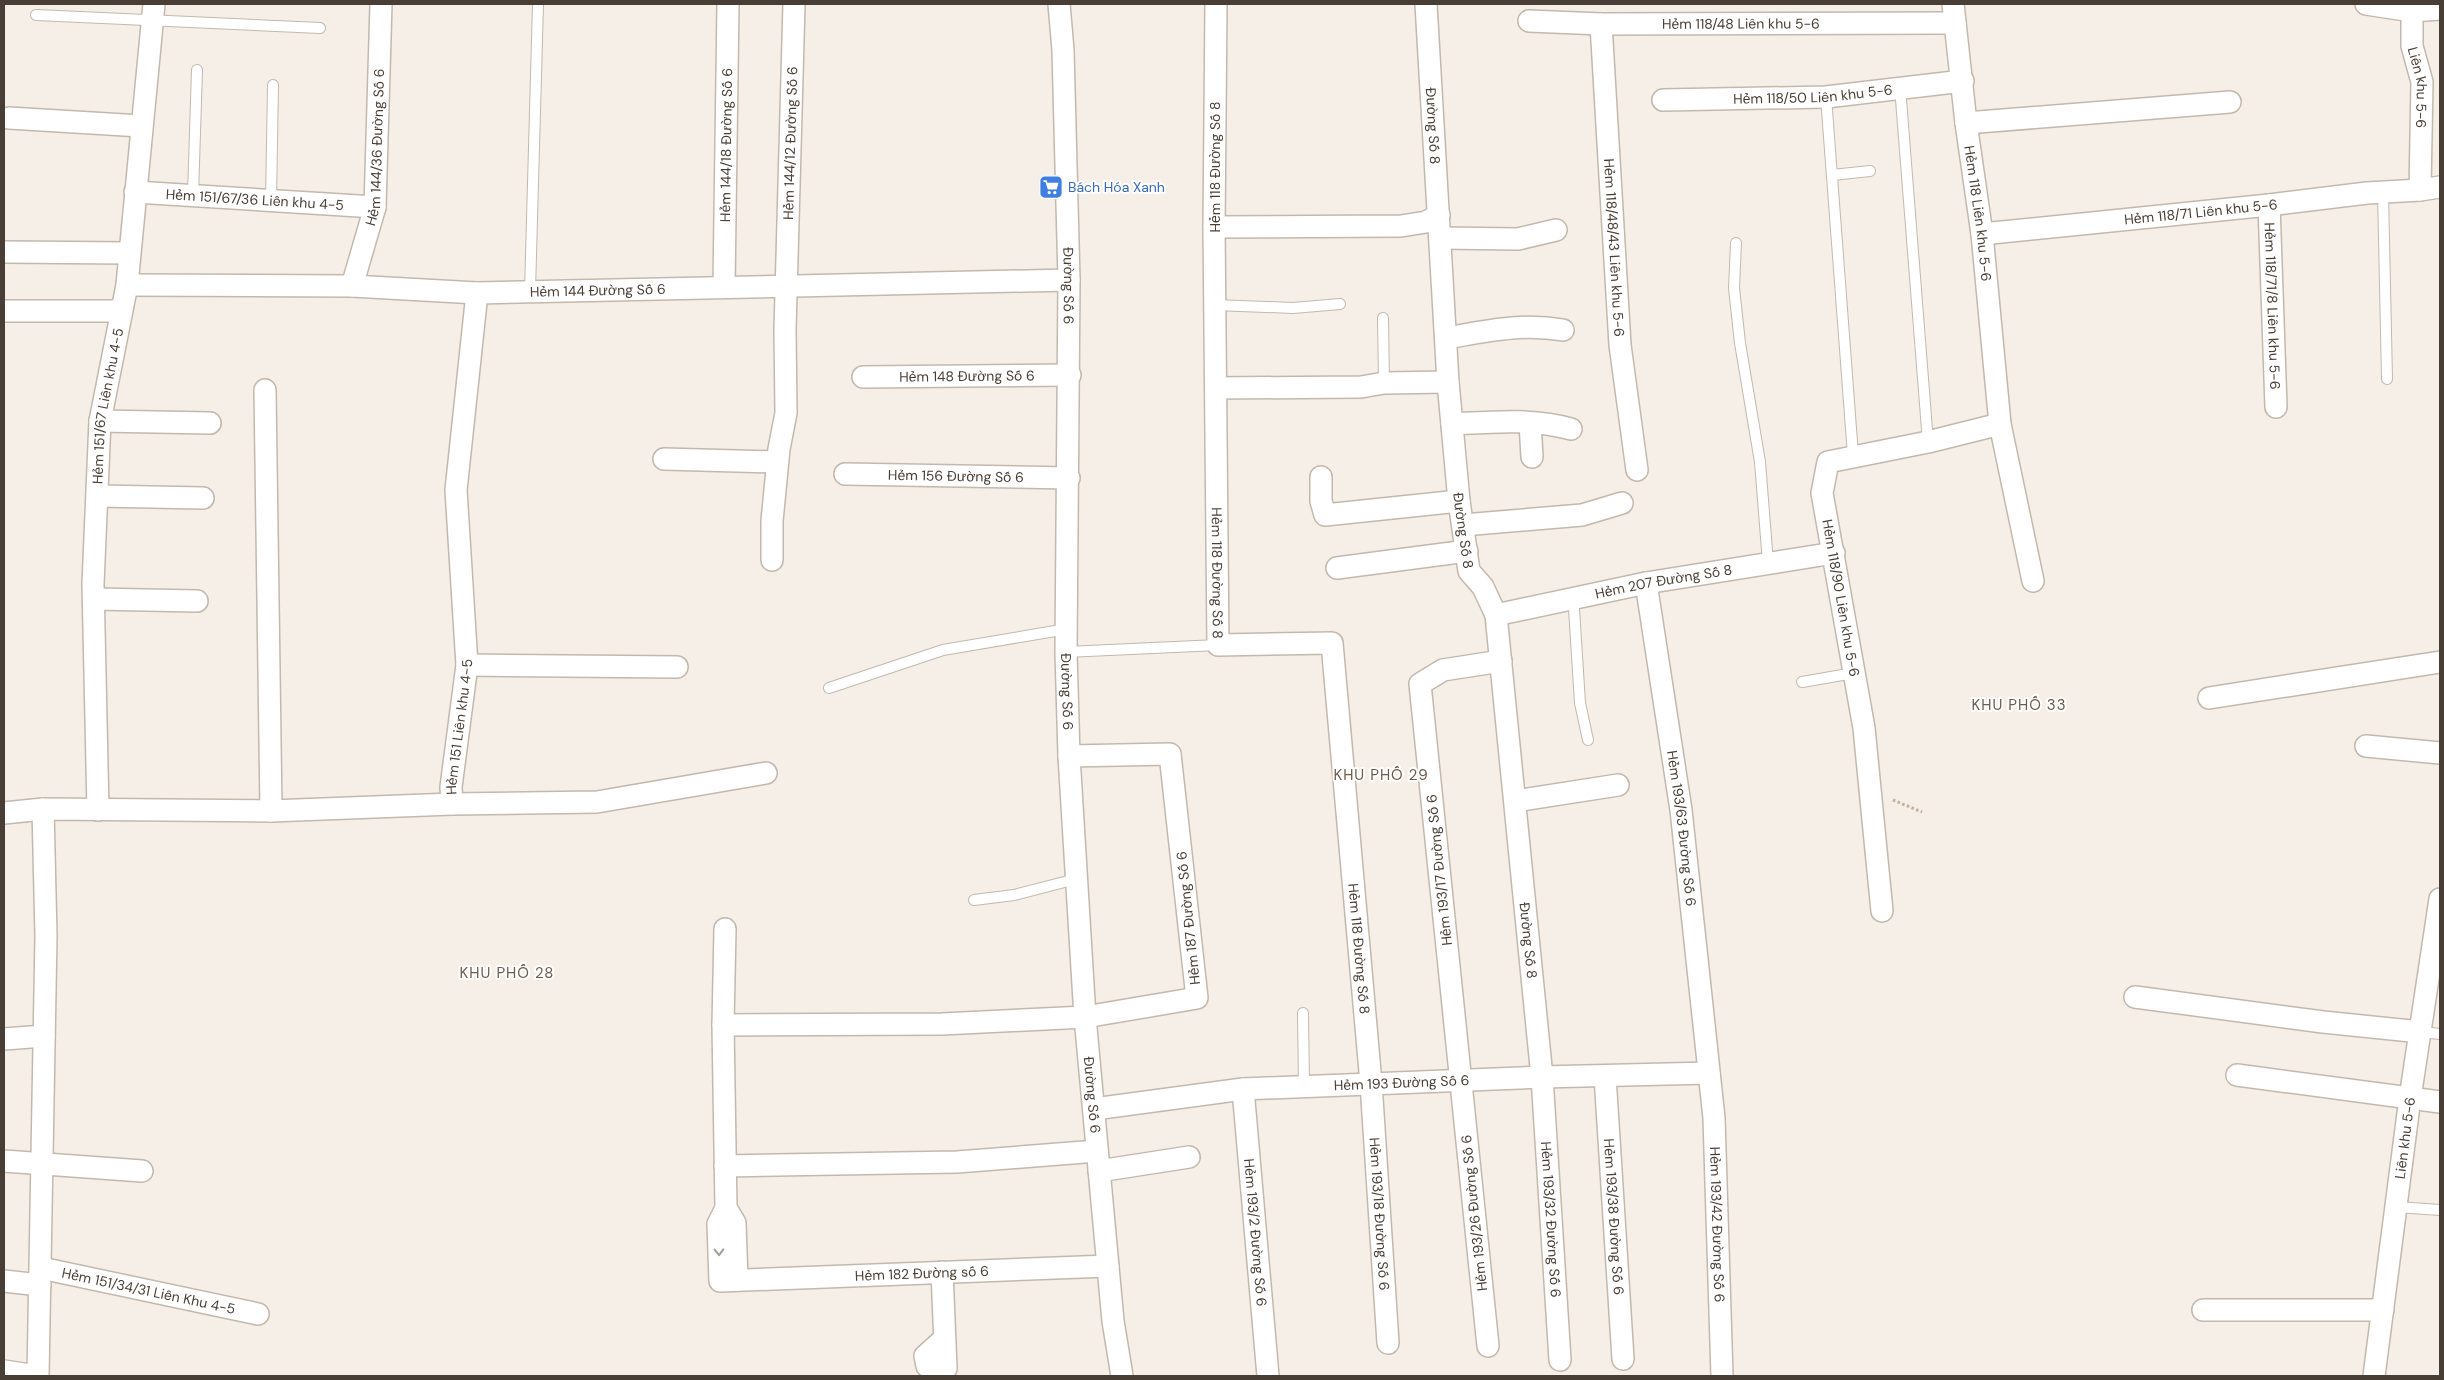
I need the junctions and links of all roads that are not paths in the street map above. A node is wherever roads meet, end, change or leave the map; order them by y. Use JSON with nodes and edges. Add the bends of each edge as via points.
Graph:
{"nodes":[{"id":1,"x":381,"y":4,"type":"edge"},
{"id":2,"x":538,"y":4,"type":"edge"},
{"id":3,"x":728,"y":4,"type":"edge"},
{"id":4,"x":794,"y":4,"type":"edge"},
{"id":5,"x":1059,"y":4,"type":"edge"},
{"id":6,"x":1216,"y":4,"type":"edge"},
{"id":7,"x":1426,"y":4,"type":"edge"},
{"id":8,"x":2366,"y":4,"type":"edge"},
{"id":9,"x":2440,"y":9,"type":"edge"},
{"id":10,"x":153,"y":12,"type":"edge"},
{"id":11,"x":2412,"y":12,"type":"junction"},
{"id":12,"x":1954,"y":13,"type":"edge"},
{"id":13,"x":36,"y":15,"type":"dead end"},
{"id":14,"x":1529,"y":21,"type":"dead end"},
{"id":15,"x":1602,"y":24,"type":"junction"},
{"id":16,"x":320,"y":28,"type":"dead end"},
{"id":17,"x":197,"y":70,"type":"dead end"},
{"id":18,"x":1963,"y":81,"type":"junction"},
{"id":19,"x":273,"y":85,"type":"dead end"},
{"id":20,"x":1900,"y":87,"type":"junction"},
{"id":21,"x":1826,"y":97,"type":"junction"},
{"id":22,"x":1663,"y":100,"type":"dead end"},
{"id":23,"x":2230,"y":102,"type":"dead end"},
{"id":24,"x":9,"y":118,"type":"dead end"},
{"id":25,"x":1966,"y":124,"type":"junction"},
{"id":26,"x":141,"y":126,"type":"junction"},
{"id":27,"x":1870,"y":171,"type":"dead end"},
{"id":28,"x":1832,"y":175,"type":"junction"},
{"id":29,"x":2430,"y":189,"type":"edge"},
{"id":30,"x":135,"y":192,"type":"junction"},
{"id":31,"x":2383,"y":192,"type":"junction"},
{"id":32,"x":193,"y":196,"type":"junction"},
{"id":33,"x":271,"y":200,"type":"junction"},
{"id":34,"x":2269,"y":205,"type":"junction"},
{"id":35,"x":375,"y":207,"type":"junction"},
{"id":36,"x":1439,"y":215,"type":"junction"},
{"id":37,"x":1214,"y":226,"type":"junction"},
{"id":38,"x":1556,"y":230,"type":"dead end"},
{"id":39,"x":1982,"y":234,"type":"junction"},
{"id":40,"x":1440,"y":238,"type":"junction"},
{"id":41,"x":1736,"y":243,"type":"dead end"},
{"id":42,"x":4,"y":252,"type":"edge"},
{"id":43,"x":129,"y":253,"type":"junction"},
{"id":44,"x":1069,"y":280,"type":"junction"},
{"id":45,"x":787,"y":284,"type":"junction"},
{"id":46,"x":127,"y":285,"type":"junction"},
{"id":47,"x":352,"y":286,"type":"junction"},
{"id":48,"x":724,"y":286,"type":"junction"},
{"id":49,"x":530,"y":291,"type":"junction"},
{"id":50,"x":477,"y":293,"type":"junction"},
{"id":51,"x":1340,"y":304,"type":"dead end"},
{"id":52,"x":1215,"y":305,"type":"junction"},
{"id":53,"x":4,"y":311,"type":"edge"},
{"id":54,"x":120,"y":311,"type":"junction"},
{"id":55,"x":1383,"y":318,"type":"dead end"},
{"id":56,"x":1563,"y":330,"type":"dead end"},
{"id":57,"x":1446,"y":338,"type":"junction"},
{"id":58,"x":1070,"y":375,"type":"junction"},
{"id":59,"x":863,"y":377,"type":"dead end"},
{"id":60,"x":2386,"y":379,"type":"dead end"},
{"id":61,"x":1448,"y":382,"type":"junction"},
{"id":62,"x":1384,"y":383,"type":"junction"},
{"id":63,"x":1216,"y":388,"type":"junction"},
{"id":64,"x":265,"y":390,"type":"dead end"},
{"id":65,"x":2276,"y":407,"type":"dead end"},
{"id":66,"x":100,"y":422,"type":"junction"},
{"id":67,"x":210,"y":423,"type":"dead end"},
{"id":68,"x":1530,"y":423,"type":"junction"},
{"id":69,"x":1452,"y":424,"type":"junction"},
{"id":70,"x":2000,"y":424,"type":"junction"},
{"id":71,"x":1572,"y":428,"type":"dead end"},
{"id":72,"x":1928,"y":442,"type":"junction"},
{"id":73,"x":1853,"y":455,"type":"junction"},
{"id":74,"x":1532,"y":457,"type":"dead end"},
{"id":75,"x":664,"y":459,"type":"dead end"},
{"id":76,"x":778,"y":462,"type":"junction"},
{"id":77,"x":1637,"y":470,"type":"dead end"},
{"id":78,"x":845,"y":474,"type":"dead end"},
{"id":79,"x":1322,"y":477,"type":"dead end"},
{"id":80,"x":1069,"y":478,"type":"junction"},
{"id":81,"x":98,"y":496,"type":"junction"},
{"id":82,"x":204,"y":498,"type":"dead end"},
{"id":83,"x":1459,"y":501,"type":"junction"},
{"id":84,"x":1622,"y":503,"type":"dead end"},
{"id":85,"x":1463,"y":525,"type":"junction"},
{"id":86,"x":1467,"y":551,"type":"junction"},
{"id":87,"x":1834,"y":553,"type":"junction"},
{"id":88,"x":772,"y":560,"type":"dead end"},
{"id":89,"x":1768,"y":563,"type":"junction"},
{"id":90,"x":1337,"y":568,"type":"dead end"},
{"id":91,"x":2033,"y":581,"type":"dead end"},
{"id":92,"x":1646,"y":582,"type":"junction"},
{"id":93,"x":94,"y":599,"type":"junction"},
{"id":94,"x":1570,"y":599,"type":"junction"},
{"id":95,"x":197,"y":600,"type":"dead end"},
{"id":96,"x":1496,"y":615,"type":"junction"},
{"id":97,"x":1067,"y":629,"type":"junction"},
{"id":98,"x":1218,"y":645,"type":"junction"},
{"id":99,"x":1066,"y":652,"type":"junction"},
{"id":100,"x":1501,"y":661,"type":"junction"},
{"id":101,"x":2440,"y":662,"type":"edge"},
{"id":102,"x":467,"y":665,"type":"junction"},
{"id":103,"x":678,"y":667,"type":"dead end"},
{"id":104,"x":1854,"y":673,"type":"junction"},
{"id":105,"x":1802,"y":682,"type":"dead end"},
{"id":106,"x":829,"y":688,"type":"dead end"},
{"id":107,"x":2209,"y":698,"type":"dead end"},
{"id":108,"x":1588,"y":740,"type":"dead end"},
{"id":109,"x":2366,"y":746,"type":"dead end"},
{"id":110,"x":2440,"y":753,"type":"edge"},
{"id":111,"x":1069,"y":756,"type":"junction"},
{"id":112,"x":766,"y":773,"type":"dead end"},
{"id":113,"x":1618,"y":784,"type":"dead end"},
{"id":114,"x":1515,"y":801,"type":"junction"},
{"id":115,"x":452,"y":804,"type":"junction"},
{"id":116,"x":43,"y":809,"type":"junction"},
{"id":117,"x":98,"y":810,"type":"junction"},
{"id":118,"x":271,"y":811,"type":"junction"},
{"id":119,"x":4,"y":813,"type":"edge"},
{"id":120,"x":1076,"y":879,"type":"junction"},
{"id":121,"x":2440,"y":899,"type":"edge"},
{"id":122,"x":974,"y":900,"type":"dead end"},
{"id":123,"x":1882,"y":911,"type":"dead end"},
{"id":124,"x":725,"y":929,"type":"dead end"},
{"id":125,"x":2437,"y":939,"type":"edge"},
{"id":126,"x":2135,"y":997,"type":"dead end"},
{"id":127,"x":1302,"y":1013,"type":"dead end"},
{"id":128,"x":1085,"y":1017,"type":"junction"},
{"id":129,"x":723,"y":1025,"type":"junction"},
{"id":130,"x":2431,"y":1033,"type":"edge"},
{"id":131,"x":44,"y":1036,"type":"junction"},
{"id":132,"x":4,"y":1039,"type":"edge"},
{"id":133,"x":1709,"y":1073,"type":"junction"},
{"id":134,"x":2237,"y":1075,"type":"dead end"},
{"id":135,"x":1605,"y":1076,"type":"junction"},
{"id":136,"x":1542,"y":1077,"type":"junction"},
{"id":137,"x":1460,"y":1080,"type":"junction"},
{"id":138,"x":1372,"y":1083,"type":"junction"},
{"id":139,"x":1304,"y":1086,"type":"junction"},
{"id":140,"x":1242,"y":1089,"type":"junction"},
{"id":141,"x":2410,"y":1098,"type":"junction"},
{"id":142,"x":2440,"y":1102,"type":"edge"},
{"id":143,"x":1094,"y":1109,"type":"junction"},
{"id":144,"x":1189,"y":1158,"type":"dead end"},
{"id":145,"x":4,"y":1161,"type":"edge"},
{"id":146,"x":1098,"y":1161,"type":"junction"},
{"id":147,"x":42,"y":1163,"type":"junction"},
{"id":148,"x":725,"y":1166,"type":"junction"},
{"id":149,"x":142,"y":1170,"type":"dead end"},
{"id":150,"x":2397,"y":1206,"type":"junction"},
{"id":151,"x":2440,"y":1210,"type":"edge"},
{"id":152,"x":1108,"y":1266,"type":"junction"},
{"id":153,"x":942,"y":1272,"type":"junction"},
{"id":154,"x":40,"y":1276,"type":"junction"},
{"id":155,"x":4,"y":1281,"type":"edge"},
{"id":156,"x":2203,"y":1310,"type":"dead end"},
{"id":157,"x":2383,"y":1310,"type":"junction"},
{"id":158,"x":258,"y":1314,"type":"dead end"},
{"id":159,"x":944,"y":1339,"type":"dead end"},
{"id":160,"x":1388,"y":1343,"type":"dead end"},
{"id":161,"x":1488,"y":1346,"type":"dead end"},
{"id":162,"x":1623,"y":1359,"type":"dead end"},
{"id":163,"x":1560,"y":1360,"type":"dead end"},
{"id":164,"x":4,"y":1372,"type":"edge"},
{"id":165,"x":38,"y":1376,"type":"edge"},
{"id":166,"x":1122,"y":1376,"type":"edge"},
{"id":167,"x":1268,"y":1376,"type":"edge"},
{"id":168,"x":1722,"y":1376,"type":"edge"},
{"id":169,"x":2374,"y":1376,"type":"edge"}],
"edges":[{"from":1,"to":35,"type":"street","name":"Hẻm 144/36 Đường Số 6"},
{"from":2,"to":49,"type":"lane"},
{"from":3,"to":48,"type":"street","name":"Hẻm 144/18 Đường Số 6"},
{"from":4,"to":45,"type":"street","name":"Hẻm 144/12 Đường Số 6"},
{"from":5,"to":44,"type":"street","name":"Đường Số 6"},
{"from":6,"to":37,"type":"street","name":"Hẻm 118 Đường Số 8"},
{"from":7,"to":36,"type":"street","name":"Đường Số 8"},
{"from":8,"to":11,"type":"street"},
{"from":9,"to":11,"type":"street"},
{"from":10,"to":13,"type":"lane"},
{"from":10,"to":16,"type":"lane"},
{"from":10,"to":26,"type":"street","name":"Hẻm 151/67 Liên khu 4-5"},
{"from":11,"to":29,"type":"street","name":"Liên khu 5-6","via":[[2412,46],[2422,82]]},
{"from":12,"to":15,"type":"street","name":"Hẻm 118/48 Liên khu 5-6"},
{"from":12,"to":18,"type":"street","name":"Hẻm 118 Liên khu 5-6"},
{"from":14,"to":15,"type":"street","name":"Hẻm 118/48 Liên khu 5-6"},
{"from":15,"to":77,"type":"street","name":"Hẻm 118/48/43 Liên khu 5-6","via":[[1620,344]]},
{"from":17,"to":32,"type":"lane"},
{"from":18,"to":20,"type":"street","name":"Hẻm 118/50 Liên khu 5-6"},
{"from":18,"to":25,"type":"street","name":"Hẻm 118 Liên khu 5-6"},
{"from":19,"to":33,"type":"lane"},
{"from":20,"to":21,"type":"street","name":"Hẻm 118/50 Liên khu 5-6"},
{"from":20,"to":72,"type":"lane"},
{"from":21,"to":22,"type":"street","name":"Hẻm 118/50 Liên khu 5-6"},
{"from":21,"to":28,"type":"lane"},
{"from":23,"to":25,"type":"street"},
{"from":24,"to":26,"type":"street"},
{"from":25,"to":39,"type":"street","name":"Hẻm 118 Liên khu 5-6"},
{"from":26,"to":30,"type":"street","name":"Hẻm 151/67 Liên khu 4-5"},
{"from":27,"to":28,"type":"lane"},
{"from":28,"to":73,"type":"lane"},
{"from":29,"to":31,"type":"street","name":"Hẻm 118/71 Liên khu 5-6"},
{"from":30,"to":32,"type":"street","name":"Hẻm 151/67/36 Liên khu 4-5"},
{"from":30,"to":43,"type":"street","name":"Hẻm 151/67 Liên khu 4-5"},
{"from":31,"to":34,"type":"street","name":"Hẻm 118/71 Liên khu 5-6"},
{"from":31,"to":60,"type":"lane"},
{"from":32,"to":33,"type":"street","name":"Hẻm 151/67/36 Liên khu 4-5"},
{"from":33,"to":35,"type":"street","name":"Hẻm 151/67/36 Liên khu 4-5"},
{"from":34,"to":39,"type":"street","name":"Hẻm 118/71 Liên khu 5-6"},
{"from":34,"to":65,"type":"street","name":"Hẻm 118/71/8 Liên khu 5-6"},
{"from":35,"to":47,"type":"street","name":"Hẻm 144/36 Đường Số 6"},
{"from":36,"to":37,"type":"street","via":[[1426,222],[1401,226]]},
{"from":36,"to":40,"type":"street","name":"Đường Số 8"},
{"from":37,"to":52,"type":"street","name":"Hẻm 118 Đường Số 8"},
{"from":38,"to":40,"type":"street","via":[[1518,239]]},
{"from":39,"to":70,"type":"street","name":"Hẻm 118 Liên khu 5-6"},
{"from":40,"to":57,"type":"street","name":"Đường Số 8"},
{"from":41,"to":89,"type":"lane","via":[[1734,288],[1760,462]]},
{"from":42,"to":43,"type":"street"},
{"from":43,"to":46,"type":"street","name":"Hẻm 151/67 Liên khu 4-5"},
{"from":44,"to":45,"type":"street","name":"Hẻm 144 Đường Số 6"},
{"from":44,"to":58,"type":"street","name":"Đường Số 6"},
{"from":45,"to":48,"type":"street","name":"Hẻm 144 Đường Số 6"},
{"from":45,"to":76,"type":"street","name":"Hẻm 144/12 Đường Số 6","via":[[786,413]]},
{"from":46,"to":47,"type":"street","name":"Hẻm 144 Đường Số 6"},
{"from":46,"to":54,"type":"street","name":"Hẻm 151/67 Liên khu 4-5"},
{"from":47,"to":50,"type":"street","name":"Hẻm 144 Đường Số 6"},
{"from":48,"to":49,"type":"street","name":"Hẻm 144 Đường Số 6"},
{"from":49,"to":50,"type":"street","name":"Hẻm 144 Đường Số 6"},
{"from":50,"to":102,"type":"street","name":"Hẻm 151 Liên khu 4-5","via":[[456,490]]},
{"from":51,"to":52,"type":"lane","via":[[1292,308]]},
{"from":52,"to":63,"type":"street","name":"Hẻm 118 Đường Số 8"},
{"from":53,"to":54,"type":"street"},
{"from":54,"to":66,"type":"street","name":"Hẻm 151/67 Liên khu 4-5"},
{"from":55,"to":62,"type":"lane"},
{"from":56,"to":57,"type":"street","via":[[1515,326]]},
{"from":57,"to":61,"type":"street","name":"Đường Số 8"},
{"from":58,"to":59,"type":"street","name":"Hẻm 148 Đường Số 6"},
{"from":58,"to":80,"type":"street","name":"Đường Số 6"},
{"from":61,"to":62,"type":"street"},
{"from":61,"to":69,"type":"street","name":"Đường Số 8"},
{"from":62,"to":63,"type":"street","via":[[1361,387]]},
{"from":63,"to":98,"type":"street","name":"Hẻm 118 Đường Số 8"},
{"from":64,"to":118,"type":"street"},
{"from":66,"to":67,"type":"street"},
{"from":66,"to":81,"type":"street","name":"Hẻm 151/67 Liên khu 4-5"},
{"from":68,"to":69,"type":"street"},
{"from":68,"to":71,"type":"street"},
{"from":68,"to":74,"type":"street"},
{"from":69,"to":83,"type":"street","name":"Đường Số 8"},
{"from":70,"to":72,"type":"street","name":"Hẻm 118/90 Liên khu 5-6"},
{"from":70,"to":91,"type":"street","name":"Hẻm 118 Liên khu 5-6"},
{"from":72,"to":73,"type":"street","name":"Hẻm 118/90 Liên khu 5-6"},
{"from":73,"to":87,"type":"street","name":"Hẻm 118/90 Liên khu 5-6","via":[[1828,462],[1822,493]]},
{"from":75,"to":76,"type":"street"},
{"from":76,"to":88,"type":"street","name":"Hẻm 144/12 Đường Số 6"},
{"from":78,"to":80,"type":"street","name":"Hẻm 156 Đường Số 6"},
{"from":79,"to":83,"type":"street","via":[[1321,501],[1325,515]]},
{"from":80,"to":97,"type":"street","name":"Đường Số 6"},
{"from":81,"to":82,"type":"street"},
{"from":81,"to":93,"type":"street","name":"Hẻm 151/67 Liên khu 4-5"},
{"from":83,"to":85,"type":"street","name":"Đường Số 8"},
{"from":84,"to":85,"type":"street","via":[[1582,515]]},
{"from":85,"to":86,"type":"street","name":"Đường Số 8"},
{"from":86,"to":90,"type":"street"},
{"from":86,"to":96,"type":"street","name":"Đường Số 8","via":[[1469,571],[1482,587]]},
{"from":87,"to":89,"type":"street","name":"Hẻm 207 Đường Số 8"},
{"from":87,"to":104,"type":"street","name":"Hẻm 118/90 Liên khu 5-6"},
{"from":89,"to":92,"type":"street","name":"Hẻm 207 Đường Số 8"},
{"from":92,"to":94,"type":"street","name":"Hẻm 207 Đường Số 8"},
{"from":92,"to":133,"type":"street","name":"Hẻm 193/63 Đường Số 6","via":[[1681,810]]},
{"from":93,"to":95,"type":"street"},
{"from":93,"to":117,"type":"street","name":"Hẻm 151/67 Liên khu 4-5"},
{"from":94,"to":96,"type":"street","name":"Hẻm 207 Đường Số 8"},
{"from":94,"to":108,"type":"lane","via":[[1574,609],[1580,703]]},
{"from":96,"to":100,"type":"street","name":"Đường Số 8"},
{"from":97,"to":99,"type":"street","name":"Đường Số 6"},
{"from":97,"to":106,"type":"lane","via":[[943,650]]},
{"from":98,"to":99,"type":"lane"},
{"from":98,"to":138,"type":"street","name":"Hẻm 118 Đường Số 8","via":[[1332,643]]},
{"from":99,"to":111,"type":"street","name":"Đường Số 6"},
{"from":100,"to":114,"type":"street","name":"Đường Số 8"},
{"from":100,"to":137,"type":"street","name":"Hẻm 193/17 Đường Số 6","via":[[1442,670],[1420,684]]},
{"from":101,"to":107,"type":"street"},
{"from":102,"to":103,"type":"street"},
{"from":102,"to":115,"type":"street","name":"Hẻm 151 Liên khu 4-5","via":[[451,787]]},
{"from":104,"to":105,"type":"lane"},
{"from":104,"to":123,"type":"street","name":"Hẻm 118/90 Liên khu 5-6","via":[[1864,728]]},
{"from":109,"to":110,"type":"street"},
{"from":111,"to":120,"type":"street","name":"Đường Số 6"},
{"from":111,"to":128,"type":"street","name":"Hẻm 187 Đường Số 6","via":[[1170,754],[1197,998]]},
{"from":112,"to":115,"type":"street","via":[[598,802]]},
{"from":113,"to":114,"type":"street"},
{"from":114,"to":136,"type":"street","name":"Đường Số 8"},
{"from":115,"to":118,"type":"street","name":"Hẻm 151 Liên khu 4-5"},
{"from":116,"to":117,"type":"street","name":"Hẻm 151 Liên khu 4-5"},
{"from":116,"to":119,"type":"street","name":"Hẻm 151 Liên khu 4-5"},
{"from":116,"to":131,"type":"street"},
{"from":117,"to":118,"type":"street","name":"Hẻm 151 Liên khu 4-5"},
{"from":120,"to":122,"type":"lane","via":[[1014,895]]},
{"from":120,"to":128,"type":"street","name":"Đường Số 6"},
{"from":121,"to":125,"type":"street","name":"Liên khu 5-6"},
{"from":124,"to":129,"type":"street"},
{"from":125,"to":130,"type":"street","name":"Liên khu 5-6"},
{"from":126,"to":130,"type":"street"},
{"from":127,"to":139,"type":"lane"},
{"from":128,"to":129,"type":"street","via":[[942,1024]]},
{"from":128,"to":143,"type":"street","name":"Đường Số 6"},
{"from":129,"to":148,"type":"street"},
{"from":130,"to":141,"type":"street","name":"Liên khu 5-6"},
{"from":131,"to":132,"type":"street"},
{"from":131,"to":147,"type":"street"},
{"from":133,"to":135,"type":"street","name":"Hẻm 193 Đường Số 6"},
{"from":133,"to":168,"type":"street","name":"Hẻm 193/42 Đường Số 6","via":[[1714,1118]]},
{"from":134,"to":141,"type":"street"},
{"from":135,"to":136,"type":"street","name":"Hẻm 193 Đường Số 6"},
{"from":135,"to":162,"type":"street","name":"Hẻm 193/38 Đường Số 6"},
{"from":136,"to":137,"type":"street","name":"Hẻm 193 Đường Số 6"},
{"from":136,"to":163,"type":"street","name":"Hẻm 193/32 Đường Số 6"},
{"from":137,"to":138,"type":"street","name":"Hẻm 193 Đường Số 6"},
{"from":137,"to":161,"type":"street","name":"Hẻm 193/26 Đường Số 6"},
{"from":138,"to":139,"type":"street","name":"Hẻm 193 Đường Số 6"},
{"from":138,"to":160,"type":"street","name":"Hẻm 193/18 Đường Số 6"},
{"from":139,"to":140,"type":"street","name":"Hẻm 193 Đường Số 6"},
{"from":140,"to":143,"type":"street","name":"Hẻm 193 Đường Số 6"},
{"from":140,"to":167,"type":"street","name":"Hẻm 193/2 Đường Số 6"},
{"from":141,"to":142,"type":"street"},
{"from":141,"to":150,"type":"street","name":"Liên khu 5-6"},
{"from":143,"to":146,"type":"street","name":"Đường Số 6"},
{"from":144,"to":146,"type":"street"},
{"from":145,"to":147,"type":"street"},
{"from":146,"to":148,"type":"street"},
{"from":146,"to":152,"type":"street","name":"Đường Số 6"},
{"from":147,"to":149,"type":"street"},
{"from":147,"to":154,"type":"street"},
{"from":148,"to":153,"type":"street","name":"Hẻm 182 Đường số 6","via":[[726,1208],[735,1223],[737,1280]]},
{"from":150,"to":151,"type":"lane"},
{"from":150,"to":157,"type":"street","name":"Liên khu 5-6"},
{"from":152,"to":153,"type":"street","name":"Hẻm 182 Đường số 6"},
{"from":152,"to":166,"type":"street","name":"Đường Số 6"},
{"from":153,"to":159,"type":"street"},
{"from":154,"to":155,"type":"street","name":"Hẻm 151/34/31 Liên Khu 4-5"},
{"from":154,"to":158,"type":"street","name":"Hẻm 151/34/31 Liên Khu 4-5"},
{"from":154,"to":165,"type":"street"},
{"from":156,"to":157,"type":"street"},
{"from":157,"to":169,"type":"street","name":"Liên khu 5-6"},
{"from":164,"to":165,"type":"street"}]}
